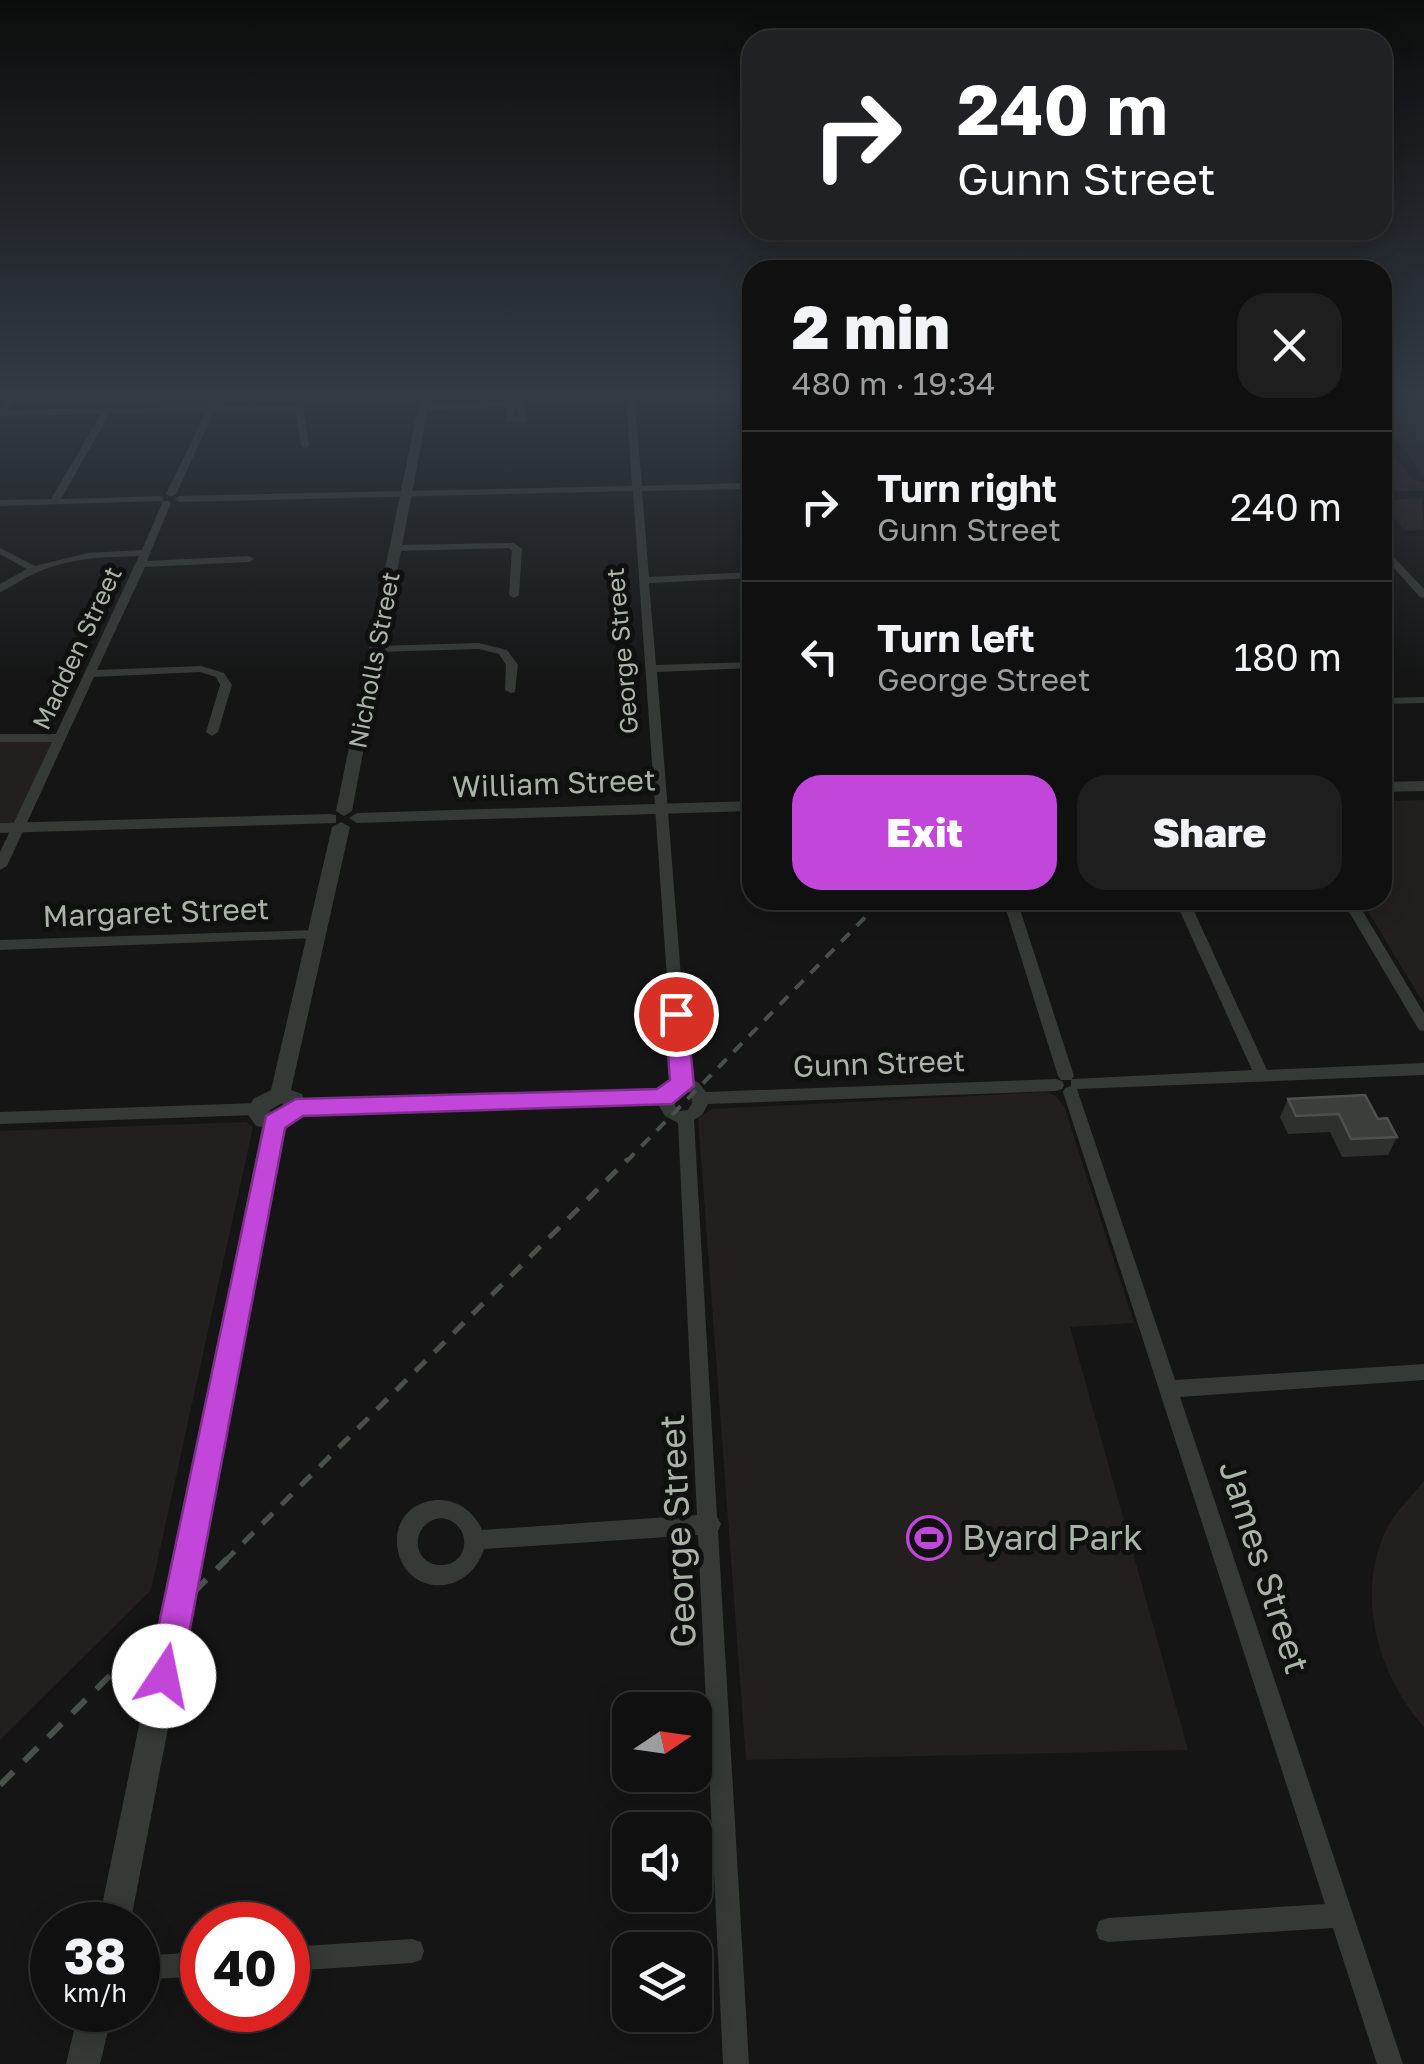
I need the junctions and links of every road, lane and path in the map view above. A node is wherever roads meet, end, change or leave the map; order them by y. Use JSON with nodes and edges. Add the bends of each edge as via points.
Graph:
{"nodes":[{"id":1,"x":62,"y":488,"type":"edge"},
{"id":2,"x":174,"y":488,"type":"edge"},
{"id":3,"x":407,"y":488,"type":"edge"},
{"id":4,"x":664,"y":488,"type":"edge"},
{"id":5,"x":638,"y":489,"type":"junction"},
{"id":6,"x":406,"y":494,"type":"junction"},
{"id":7,"x":169,"y":499,"type":"junction"},
{"id":8,"x":54,"y":502,"type":"junction"},
{"id":9,"x":0,"y":503,"type":"edge"},
{"id":10,"x":397,"y":548,"type":"junction"},
{"id":11,"x":1,"y":550,"type":"edge"},
{"id":12,"x":144,"y":558,"type":"junction"},
{"id":13,"x":249,"y":559,"type":"dead end"},
{"id":14,"x":1392,"y":562,"type":"edge"},
{"id":15,"x":31,"y":568,"type":"junction"},
{"id":16,"x":742,"y":575,"type":"edge"},
{"id":17,"x":644,"y":580,"type":"junction"},
{"id":18,"x":0,"y":588,"type":"edge"},
{"id":19,"x":514,"y":595,"type":"dead end"},
{"id":20,"x":1424,"y":596,"type":"edge"},
{"id":21,"x":376,"y":649,"type":"junction"},
{"id":22,"x":742,"y":665,"type":"edge"},
{"id":23,"x":652,"y":669,"type":"junction"},
{"id":24,"x":90,"y":674,"type":"junction"},
{"id":25,"x":511,"y":690,"type":"dead end"},
{"id":26,"x":1424,"y":700,"type":"edge"},
{"id":27,"x":1392,"y":701,"type":"edge"},
{"id":28,"x":212,"y":732,"type":"dead end"},
{"id":29,"x":0,"y":738,"type":"edge"},
{"id":30,"x":59,"y":738,"type":"junction"},
{"id":31,"x":1424,"y":786,"type":"edge"},
{"id":32,"x":1392,"y":787,"type":"edge"},
{"id":33,"x":742,"y":806,"type":"edge"},
{"id":34,"x":663,"y":808,"type":"junction"},
{"id":35,"x":343,"y":819,"type":"junction"},
{"id":36,"x":9,"y":828,"type":"edge"},
{"id":37,"x":0,"y":866,"type":"edge"},
{"id":38,"x":1013,"y":910,"type":"edge"},
{"id":39,"x":1186,"y":910,"type":"edge"},
{"id":40,"x":1356,"y":910,"type":"edge"},
{"id":41,"x":314,"y":935,"type":"junction"},
{"id":42,"x":0,"y":945,"type":"edge"},
{"id":43,"x":1424,"y":1026,"type":"edge"},
{"id":44,"x":1424,"y":1069,"type":"edge"},
{"id":45,"x":1261,"y":1074,"type":"junction"},
{"id":46,"x":1068,"y":1084,"type":"junction"},
{"id":47,"x":682,"y":1086,"type":"junction"},
{"id":48,"x":663,"y":1098,"type":"junction"},
{"id":49,"x":703,"y":1098,"type":"junction"},
{"id":50,"x":277,"y":1108,"type":"junction"},
{"id":51,"x":686,"y":1115,"type":"junction"},
{"id":52,"x":0,"y":1118,"type":"edge"},
{"id":53,"x":1424,"y":1372,"type":"edge"},
{"id":54,"x":1169,"y":1389,"type":"junction"},
{"id":55,"x":710,"y":1524,"type":"junction"},
{"id":56,"x":476,"y":1540,"type":"dead end"},
{"id":57,"x":119,"y":1902,"type":"edge"},
{"id":58,"x":1340,"y":1914,"type":"junction"},
{"id":59,"x":1108,"y":1930,"type":"dead end"},
{"id":60,"x":412,"y":1951,"type":"dead end"},
{"id":61,"x":310,"y":1958,"type":"edge"},
{"id":62,"x":91,"y":2032,"type":"edge"},
{"id":63,"x":84,"y":2064,"type":"edge"},
{"id":64,"x":736,"y":2064,"type":"edge"},
{"id":65,"x":1390,"y":2064,"type":"edge"}],
"edges":[{"from":1,"to":8,"type":"street"},
{"from":2,"to":7,"type":"street","name":"Madden Street"},
{"from":3,"to":6,"type":"street","name":"Nicholls Street"},
{"from":4,"to":5,"type":"street"},
{"from":5,"to":6,"type":"street"},
{"from":5,"to":17,"type":"street","name":"George Street"},
{"from":6,"to":7,"type":"street"},
{"from":6,"to":10,"type":"street","name":"Nicholls Street"},
{"from":7,"to":8,"type":"street"},
{"from":7,"to":12,"type":"street","name":"Madden Street"},
{"from":8,"to":9,"type":"street"},
{"from":10,"to":19,"type":"street","via":[[511,546],[517,549]]},
{"from":10,"to":21,"type":"street","name":"Nicholls Street"},
{"from":11,"to":15,"type":"street"},
{"from":12,"to":13,"type":"street"},
{"from":12,"to":15,"type":"street","via":[[95,554]]},
{"from":12,"to":24,"type":"street","name":"Madden Street"},
{"from":14,"to":20,"type":"street"},
{"from":15,"to":18,"type":"street"},
{"from":16,"to":17,"type":"street"},
{"from":17,"to":23,"type":"street","name":"George Street"},
{"from":21,"to":25,"type":"street","via":[[480,646],[503,652],[512,665]]},
{"from":21,"to":35,"type":"street","name":"Nicholls Street"},
{"from":22,"to":23,"type":"street"},
{"from":23,"to":34,"type":"street","name":"George Street"},
{"from":24,"to":28,"type":"street","via":[[201,669],[220,675],[226,685]]},
{"from":24,"to":30,"type":"street","name":"Madden Street"},
{"from":26,"to":27,"type":"street"},
{"from":29,"to":30,"type":"street"},
{"from":30,"to":36,"type":"street","name":"Madden Street"},
{"from":31,"to":32,"type":"street"},
{"from":33,"to":34,"type":"street","name":"William Street"},
{"from":34,"to":35,"type":"street","name":"William Street"},
{"from":34,"to":47,"type":"street","name":"George Street"},
{"from":35,"to":36,"type":"street","name":"William Street"},
{"from":35,"to":41,"type":"street","name":"Nicholls Street"},
{"from":36,"to":37,"type":"street","name":"Madden Street"},
{"from":38,"to":46,"type":"street","name":"James Street"},
{"from":39,"to":45,"type":"street"},
{"from":40,"to":43,"type":"street"},
{"from":41,"to":42,"type":"street","name":"Margaret Street"},
{"from":41,"to":50,"type":"street","name":"Nicholls Street"},
{"from":44,"to":45,"type":"street","name":"Gunn Street"},
{"from":45,"to":46,"type":"street","name":"Gunn Street"},
{"from":46,"to":49,"type":"street","name":"Gunn Street"},
{"from":46,"to":54,"type":"street","name":"James Street"},
{"from":47,"to":48,"type":"street"},
{"from":47,"to":49,"type":"street"},
{"from":48,"to":50,"type":"street"},
{"from":48,"to":51,"type":"street","via":[[668,1110]]},
{"from":49,"to":51,"type":"street"},
{"from":50,"to":52,"type":"street"},
{"from":50,"to":57,"type":"street","name":"Nicholls Street"},
{"from":51,"to":55,"type":"street","name":"George Street"},
{"from":53,"to":54,"type":"street"},
{"from":54,"to":58,"type":"street","name":"James Street"},
{"from":55,"to":56,"type":"street"},
{"from":55,"to":64,"type":"street","name":"George Street"},
{"from":58,"to":59,"type":"street"},
{"from":58,"to":65,"type":"street","name":"James Street"},
{"from":60,"to":61,"type":"street"},
{"from":62,"to":63,"type":"street"}]}
